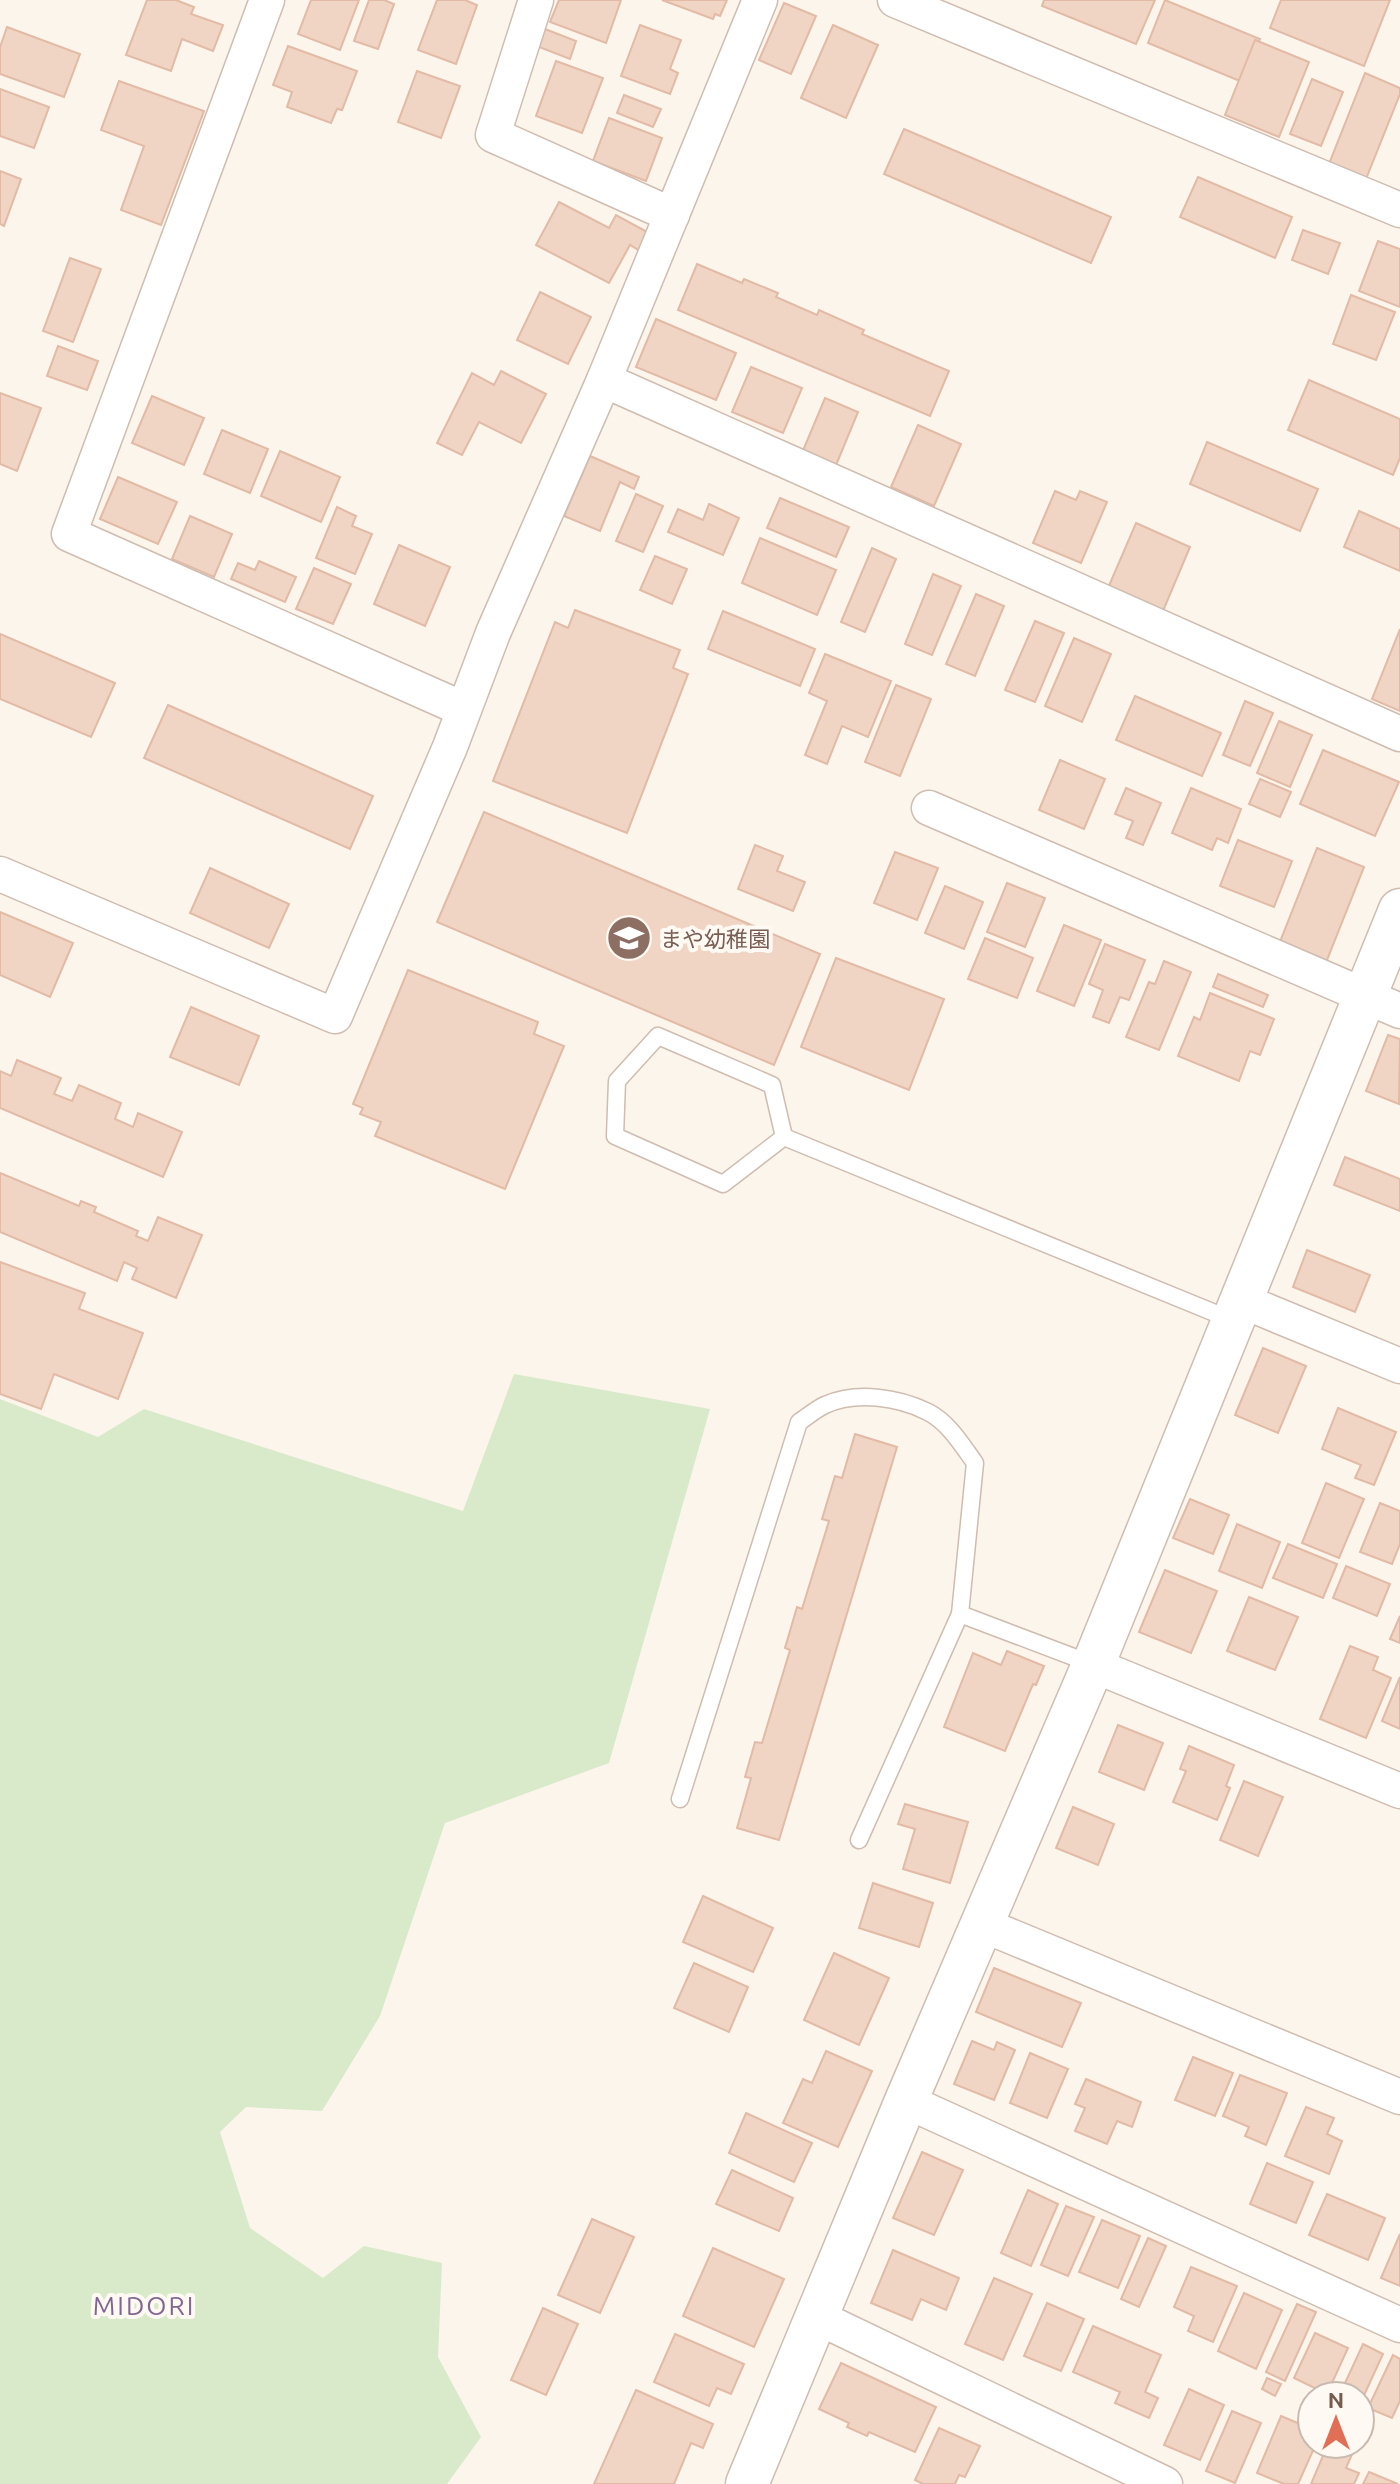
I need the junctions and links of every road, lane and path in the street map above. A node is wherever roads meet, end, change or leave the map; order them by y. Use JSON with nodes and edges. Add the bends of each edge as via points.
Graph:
{"nodes":[{"id":1,"x":267,"y":0,"type":"edge"},
{"id":2,"x":536,"y":0,"type":"edge"},
{"id":3,"x":760,"y":0,"type":"edge"},
{"id":4,"x":895,"y":0,"type":"edge"},
{"id":5,"x":1400,"y":210,"type":"edge"},
{"id":6,"x":672,"y":215,"type":"junction"},
{"id":7,"x":604,"y":380,"type":"junction"},
{"id":8,"x":463,"y":709,"type":"junction"},
{"id":9,"x":1400,"y":734,"type":"edge"},
{"id":10,"x":929,"y":808,"type":"dead end"},
{"id":11,"x":0,"y":874,"type":"edge"},
{"id":12,"x":1400,"y":910,"type":"edge"},
{"id":13,"x":1382,"y":1003,"type":"edge"},
{"id":14,"x":784,"y":1137,"type":"junction"},
{"id":15,"x":1236,"y":1310,"type":"junction"},
{"id":16,"x":1400,"y":1366,"type":"edge"},
{"id":17,"x":960,"y":1614,"type":"junction"},
{"id":18,"x":1093,"y":1665,"type":"junction"},
{"id":19,"x":1400,"y":1791,"type":"edge"},
{"id":20,"x":680,"y":1799,"type":"dead end"},
{"id":21,"x":859,"y":1840,"type":"dead end"},
{"id":22,"x":981,"y":1924,"type":"junction"},
{"id":23,"x":1400,"y":2097,"type":"edge"},
{"id":24,"x":906,"y":2101,"type":"junction"},
{"id":25,"x":817,"y":2317,"type":"junction"},
{"id":26,"x":1400,"y":2325,"type":"edge"},
{"id":27,"x":747,"y":2484,"type":"edge"},
{"id":28,"x":1165,"y":2484,"type":"edge"}],
"edges":[{"from":1,"to":8,"type":"street","via":[[69,534]]},
{"from":2,"to":6,"type":"street","via":[[493,135]]},
{"from":3,"to":6,"type":"street"},
{"from":4,"to":5,"type":"street"},
{"from":6,"to":7,"type":"street"},
{"from":7,"to":8,"type":"street"},
{"from":7,"to":9,"type":"street"},
{"from":8,"to":11,"type":"street","via":[[335,1016]]},
{"from":10,"to":13,"type":"street"},
{"from":12,"to":13,"type":"street"},
{"from":13,"to":15,"type":"street"},
{"from":14,"to":14,"type":"lane","via":[[723,1184],[615,1136],[617,1081],[658,1036],[772,1085]]},
{"from":14,"to":15,"type":"lane"},
{"from":15,"to":16,"type":"street"},
{"from":15,"to":18,"type":"street"},
{"from":17,"to":18,"type":"lane"},
{"from":17,"to":20,"type":"lane","via":[[975,1463],[954,1434],[929,1413],[860,1395],[825,1405],[799,1422]]},
{"from":17,"to":21,"type":"lane"},
{"from":18,"to":19,"type":"street"},
{"from":18,"to":22,"type":"street"},
{"from":22,"to":23,"type":"street"},
{"from":22,"to":24,"type":"street"},
{"from":24,"to":25,"type":"street"},
{"from":24,"to":26,"type":"street"},
{"from":25,"to":27,"type":"street"},
{"from":25,"to":28,"type":"street"}]}
